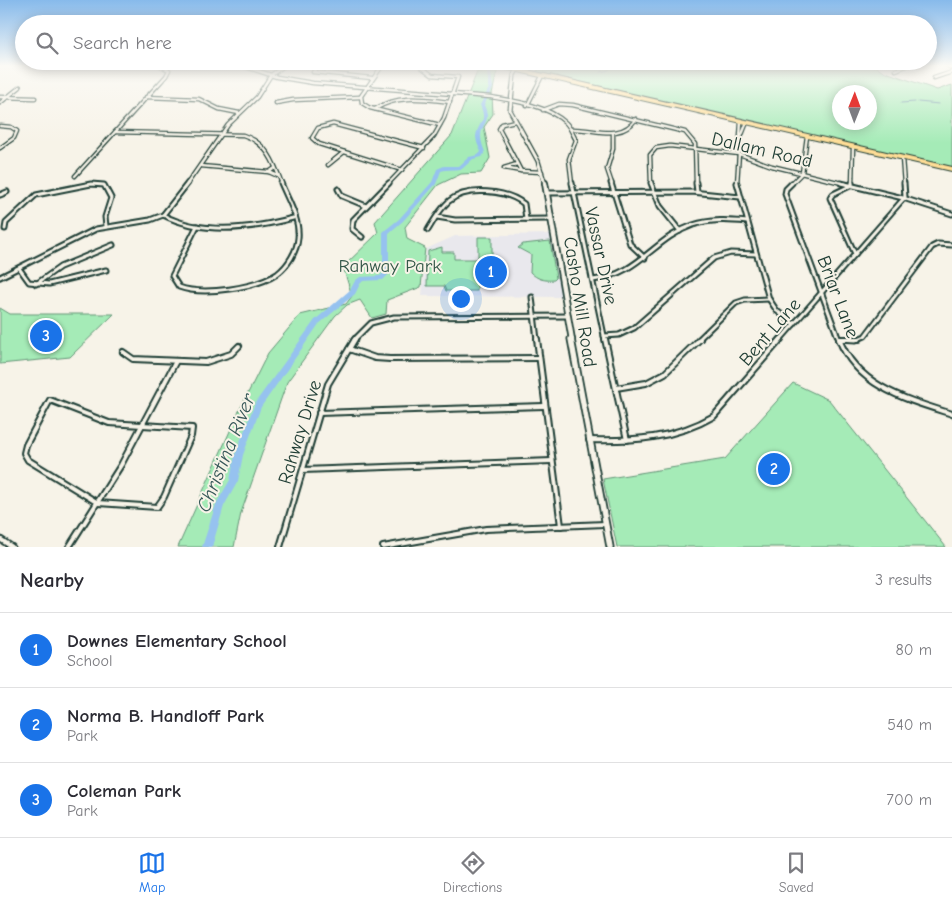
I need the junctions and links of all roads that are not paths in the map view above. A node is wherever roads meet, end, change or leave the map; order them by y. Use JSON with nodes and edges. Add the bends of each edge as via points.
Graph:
{"nodes":[{"id":1,"x":14,"y":92,"type":"edge"},
{"id":2,"x":151,"y":92,"type":"edge"},
{"id":3,"x":260,"y":92,"type":"edge"},
{"id":4,"x":364,"y":92,"type":"edge"},
{"id":5,"x":445,"y":92,"type":"edge"},
{"id":6,"x":453,"y":92,"type":"junction"},
{"id":7,"x":511,"y":92,"type":"edge"},
{"id":8,"x":534,"y":92,"type":"edge"},
{"id":9,"x":611,"y":92,"type":"edge"},
{"id":10,"x":0,"y":97,"type":"edge"},
{"id":11,"x":7,"y":97,"type":"junction"},
{"id":12,"x":146,"y":97,"type":"junction"},
{"id":13,"x":35,"y":98,"type":"dead end"},
{"id":14,"x":360,"y":98,"type":"junction"},
{"id":15,"x":510,"y":101,"type":"junction"},
{"id":16,"x":450,"y":102,"type":"junction"},
{"id":17,"x":0,"y":103,"type":"edge"},
{"id":18,"x":276,"y":103,"type":"dead end"},
{"id":19,"x":527,"y":106,"type":"junction"},
{"id":20,"x":375,"y":109,"type":"junction"},
{"id":21,"x":543,"y":110,"type":"junction"},
{"id":22,"x":240,"y":113,"type":"junction"},
{"id":23,"x":636,"y":120,"type":"junction"},
{"id":24,"x":515,"y":121,"type":"junction"},
{"id":25,"x":741,"y":121,"type":"junction"},
{"id":26,"x":748,"y":122,"type":"junction"},
{"id":27,"x":440,"y":125,"type":"junction"},
{"id":28,"x":0,"y":126,"type":"edge"},
{"id":29,"x":571,"y":129,"type":"junction"},
{"id":30,"x":115,"y":132,"type":"junction"},
{"id":31,"x":613,"y":133,"type":"junction"},
{"id":32,"x":222,"y":134,"type":"junction"},
{"id":33,"x":807,"y":136,"type":"junction"},
{"id":34,"x":741,"y":137,"type":"junction"},
{"id":35,"x":853,"y":146,"type":"junction"},
{"id":36,"x":0,"y":148,"type":"edge"},
{"id":37,"x":424,"y":148,"type":"junction"},
{"id":38,"x":697,"y":149,"type":"junction"},
{"id":39,"x":344,"y":152,"type":"junction"},
{"id":40,"x":739,"y":154,"type":"junction"},
{"id":41,"x":902,"y":158,"type":"junction"},
{"id":42,"x":517,"y":164,"type":"junction"},
{"id":43,"x":328,"y":165,"type":"dead end"},
{"id":44,"x":200,"y":166,"type":"junction"},
{"id":45,"x":276,"y":168,"type":"junction"},
{"id":46,"x":952,"y":169,"type":"edge"},
{"id":47,"x":402,"y":170,"type":"junction"},
{"id":48,"x":520,"y":171,"type":"junction"},
{"id":49,"x":269,"y":172,"type":"junction"},
{"id":50,"x":542,"y":172,"type":"junction"},
{"id":51,"x":802,"y":173,"type":"junction"},
{"id":52,"x":74,"y":176,"type":"dead end"},
{"id":53,"x":279,"y":176,"type":"junction"},
{"id":54,"x":852,"y":186,"type":"junction"},
{"id":55,"x":338,"y":189,"type":"dead end"},
{"id":56,"x":7,"y":192,"type":"dead end"},
{"id":57,"x":614,"y":192,"type":"junction"},
{"id":58,"x":655,"y":192,"type":"junction"},
{"id":59,"x":697,"y":192,"type":"junction"},
{"id":60,"x":548,"y":193,"type":"junction"},
{"id":61,"x":573,"y":193,"type":"junction"},
{"id":62,"x":0,"y":195,"type":"edge"},
{"id":63,"x":740,"y":197,"type":"junction"},
{"id":64,"x":904,"y":198,"type":"junction"},
{"id":65,"x":366,"y":206,"type":"junction"},
{"id":66,"x":163,"y":214,"type":"junction"},
{"id":67,"x":952,"y":214,"type":"edge"},
{"id":68,"x":437,"y":217,"type":"junction"},
{"id":69,"x":293,"y":218,"type":"junction"},
{"id":70,"x":526,"y":219,"type":"junction"},
{"id":71,"x":551,"y":219,"type":"junction"},
{"id":72,"x":747,"y":222,"type":"junction"},
{"id":73,"x":106,"y":226,"type":"junction"},
{"id":74,"x":197,"y":226,"type":"junction"},
{"id":75,"x":5,"y":229,"type":"dead end"},
{"id":76,"x":428,"y":230,"type":"dead end"},
{"id":77,"x":680,"y":230,"type":"junction"},
{"id":78,"x":362,"y":237,"type":"dead end"},
{"id":79,"x":113,"y":245,"type":"dead end"},
{"id":80,"x":952,"y":245,"type":"edge"},
{"id":81,"x":756,"y":254,"type":"junction"},
{"id":82,"x":855,"y":254,"type":"junction"},
{"id":83,"x":645,"y":258,"type":"junction"},
{"id":84,"x":19,"y":267,"type":"junction"},
{"id":85,"x":106,"y":270,"type":"dead end"},
{"id":86,"x":0,"y":277,"type":"edge"},
{"id":87,"x":592,"y":280,"type":"junction"},
{"id":88,"x":36,"y":284,"type":"junction"},
{"id":89,"x":822,"y":294,"type":"junction"},
{"id":90,"x":532,"y":297,"type":"dead end"},
{"id":91,"x":769,"y":299,"type":"junction"},
{"id":92,"x":534,"y":316,"type":"junction"},
{"id":93,"x":567,"y":316,"type":"junction"},
{"id":94,"x":794,"y":325,"type":"junction"},
{"id":95,"x":604,"y":336,"type":"junction"},
{"id":96,"x":839,"y":339,"type":"junction"},
{"id":97,"x":239,"y":346,"type":"dead end"},
{"id":98,"x":349,"y":350,"type":"junction"},
{"id":99,"x":123,"y":352,"type":"dead end"},
{"id":100,"x":539,"y":358,"type":"junction"},
{"id":101,"x":176,"y":361,"type":"junction"},
{"id":102,"x":616,"y":388,"type":"junction"},
{"id":103,"x":544,"y":406,"type":"junction"},
{"id":104,"x":319,"y":413,"type":"junction"},
{"id":105,"x":952,"y":414,"type":"edge"},
{"id":106,"x":142,"y":425,"type":"junction"},
{"id":107,"x":588,"y":440,"type":"junction"},
{"id":108,"x":627,"y":440,"type":"junction"},
{"id":109,"x":552,"y":461,"type":"junction"},
{"id":110,"x":303,"y":470,"type":"junction"},
{"id":111,"x":98,"y":503,"type":"junction"},
{"id":112,"x":605,"y":524,"type":"junction"},
{"id":113,"x":561,"y":526,"type":"junction"},
{"id":114,"x":0,"y":538,"type":"edge"},
{"id":115,"x":12,"y":547,"type":"edge"},
{"id":116,"x":69,"y":547,"type":"edge"},
{"id":117,"x":280,"y":547,"type":"edge"},
{"id":118,"x":383,"y":547,"type":"edge"},
{"id":119,"x":610,"y":547,"type":"edge"}],
"edges":[{"from":1,"to":11,"type":"street"},
{"from":2,"to":12,"type":"street"},
{"from":3,"to":22,"type":"street"},
{"from":4,"to":14,"type":"street"},
{"from":5,"to":6,"type":"street"},
{"from":6,"to":15,"type":"street"},
{"from":6,"to":16,"type":"street"},
{"from":7,"to":15,"type":"street","name":"Casho Mill Road"},
{"from":8,"to":19,"type":"street"},
{"from":9,"to":25,"type":"main road"},
{"from":10,"to":11,"type":"street"},
{"from":11,"to":13,"type":"street"},
{"from":11,"to":17,"type":"street"},
{"from":12,"to":22,"type":"street","via":[[199,99],[220,109]]},
{"from":12,"to":30,"type":"street"},
{"from":14,"to":18,"type":"street"},
{"from":14,"to":20,"type":"street"},
{"from":15,"to":19,"type":"street"},
{"from":15,"to":24,"type":"street","name":"Casho Mill Road"},
{"from":16,"to":20,"type":"street","via":[[393,100]]},
{"from":16,"to":27,"type":"street"},
{"from":19,"to":21,"type":"street"},
{"from":20,"to":27,"type":"street"},
{"from":21,"to":23,"type":"street","via":[[569,104]]},
{"from":21,"to":29,"type":"street"},
{"from":22,"to":32,"type":"street"},
{"from":23,"to":31,"type":"street","via":[[628,130]]},
{"from":23,"to":38,"type":"street","via":[[685,132],[694,140]]},
{"from":24,"to":42,"type":"street","via":[[502,124],[499,129]]},
{"from":24,"to":50,"type":"street","name":"Casho Mill Road"},
{"from":25,"to":26,"type":"main road"},
{"from":25,"to":34,"type":"street"},
{"from":26,"to":33,"type":"main road"},
{"from":26,"to":34,"type":"street"},
{"from":27,"to":37,"type":"street"},
{"from":28,"to":36,"type":"street","via":[[13,128],[17,133]]},
{"from":29,"to":31,"type":"street","via":[[588,128]]},
{"from":29,"to":61,"type":"street","name":"Vassar Drive","via":[[576,142],[568,165]]},
{"from":30,"to":32,"type":"street"},
{"from":30,"to":52,"type":"street"},
{"from":31,"to":57,"type":"street","via":[[607,167]]},
{"from":32,"to":44,"type":"street"},
{"from":32,"to":45,"type":"street","via":[[257,138],[265,145]]},
{"from":33,"to":35,"type":"main road"},
{"from":33,"to":51,"type":"street"},
{"from":34,"to":40,"type":"street"},
{"from":35,"to":41,"type":"main road"},
{"from":35,"to":54,"type":"street"},
{"from":37,"to":39,"type":"street","via":[[341,125],[318,128],[312,134],[315,141]]},
{"from":37,"to":47,"type":"street"},
{"from":38,"to":40,"type":"street","name":"Dallam Road"},
{"from":38,"to":58,"type":"street","name":"Dallam Road","via":[[667,146],[652,151],[648,170]]},
{"from":38,"to":59,"type":"street","via":[[694,170]]},
{"from":39,"to":43,"type":"street"},
{"from":39,"to":47,"type":"street"},
{"from":40,"to":51,"type":"street","name":"Dallam Road"},
{"from":40,"to":63,"type":"street","via":[[737,181]]},
{"from":41,"to":46,"type":"main road"},
{"from":41,"to":64,"type":"street"},
{"from":42,"to":48,"type":"street"},
{"from":42,"to":48,"type":"street","via":[[504,168]]},
{"from":44,"to":49,"type":"street"},
{"from":44,"to":66,"type":"street"},
{"from":45,"to":49,"type":"street"},
{"from":45,"to":53,"type":"street"},
{"from":47,"to":65,"type":"street"},
{"from":48,"to":50,"type":"street"},
{"from":49,"to":53,"type":"street"},
{"from":50,"to":60,"type":"street","name":"Casho Mill Road"},
{"from":51,"to":54,"type":"street","name":"Dallam Road"},
{"from":51,"to":89,"type":"street","name":"Briar Lane","via":[[785,194]]},
{"from":53,"to":69,"type":"street"},
{"from":54,"to":64,"type":"street","name":"Dallam Road"},
{"from":54,"to":82,"type":"street","via":[[830,198]]},
{"from":55,"to":65,"type":"street","via":[[342,196]]},
{"from":56,"to":62,"type":"street"},
{"from":57,"to":58,"type":"street"},
{"from":57,"to":61,"type":"street"},
{"from":57,"to":83,"type":"street","via":[[630,244]]},
{"from":58,"to":59,"type":"street"},
{"from":58,"to":77,"type":"street","name":"Dallam Road","via":[[665,216]]},
{"from":59,"to":63,"type":"street"},
{"from":60,"to":61,"type":"street"},
{"from":60,"to":71,"type":"street","name":"Casho Mill Road"},
{"from":61,"to":87,"type":"street","name":"Vassar Drive"},
{"from":63,"to":72,"type":"street"},
{"from":64,"to":67,"type":"street","name":"Dallam Road"},
{"from":64,"to":82,"type":"street","name":"Bent Lane"},
{"from":65,"to":78,"type":"street","via":[[351,224],[354,232]]},
{"from":66,"to":73,"type":"street","via":[[150,220]]},
{"from":66,"to":74,"type":"street","via":[[179,224]]},
{"from":68,"to":70,"type":"street","via":[[455,220]]},
{"from":68,"to":70,"type":"street","via":[[452,197],[472,192],[515,197],[524,204]]},
{"from":68,"to":76,"type":"street"},
{"from":69,"to":74,"type":"street","via":[[258,227]]},
{"from":69,"to":74,"type":"street","via":[[297,226],[297,242],[285,266],[276,275],[243,285],[195,290],[180,288],[172,276]]},
{"from":70,"to":71,"type":"street"},
{"from":71,"to":93,"type":"street","name":"Casho Mill Road"},
{"from":72,"to":77,"type":"street","via":[[707,222]]},
{"from":72,"to":81,"type":"street"},
{"from":73,"to":75,"type":"street","via":[[105,217],[111,198],[104,185],[91,184],[30,198],[6,223]]},
{"from":73,"to":84,"type":"street"},
{"from":77,"to":83,"type":"street"},
{"from":79,"to":88,"type":"street","via":[[60,267]]},
{"from":80,"to":96,"type":"street","via":[[932,247],[865,336],[856,340]]},
{"from":81,"to":91,"type":"street"},
{"from":81,"to":95,"type":"street","via":[[731,253],[714,258],[634,328],[619,335]]},
{"from":82,"to":89,"type":"street","name":"Bent Lane"},
{"from":83,"to":87,"type":"street","via":[[622,275]]},
{"from":84,"to":86,"type":"street"},
{"from":84,"to":88,"type":"street","via":[[29,282]]},
{"from":85,"to":88,"type":"street","via":[[49,284]]},
{"from":87,"to":95,"type":"street","name":"Vassar Drive"},
{"from":89,"to":94,"type":"street","name":"Bent Lane"},
{"from":89,"to":96,"type":"street","name":"Briar Lane"},
{"from":90,"to":92,"type":"street"},
{"from":91,"to":94,"type":"street","via":[[777,311]]},
{"from":91,"to":102,"type":"street","via":[[745,300],[736,304],[665,373],[646,383]]},
{"from":92,"to":93,"type":"street","name":"Rahway Drive"},
{"from":92,"to":98,"type":"street","name":"Rahway Drive","via":[[381,319],[363,329]]},
{"from":92,"to":100,"type":"street"},
{"from":93,"to":107,"type":"street","name":"Casho Mill Road"},
{"from":94,"to":108,"type":"street","name":"Bent Lane","via":[[708,420],[684,431]]},
{"from":95,"to":102,"type":"street","name":"Vassar Drive"},
{"from":96,"to":105,"type":"street","name":"Briar Lane","via":[[850,362],[874,383],[899,396]]},
{"from":97,"to":101,"type":"street","via":[[222,360]]},
{"from":98,"to":100,"type":"street","via":[[390,359]]},
{"from":98,"to":104,"type":"street","name":"Rahway Drive","via":[[332,377]]},
{"from":99,"to":101,"type":"street","via":[[133,358]]},
{"from":100,"to":103,"type":"street"},
{"from":101,"to":106,"type":"street"},
{"from":102,"to":108,"type":"street","name":"Vassar Drive"},
{"from":103,"to":104,"type":"street"},
{"from":103,"to":109,"type":"street"},
{"from":104,"to":110,"type":"street","name":"Rahway Drive"},
{"from":106,"to":111,"type":"street"},
{"from":106,"to":111,"type":"street","via":[[192,428],[164,497],[157,507]]},
{"from":106,"to":111,"type":"street","via":[[105,422],[50,400],[26,445],[25,457]]},
{"from":107,"to":108,"type":"street","name":"Bent Lane"},
{"from":107,"to":112,"type":"street","name":"Casho Mill Road"},
{"from":109,"to":110,"type":"street"},
{"from":109,"to":113,"type":"street"},
{"from":110,"to":117,"type":"street","name":"Rahway Drive"},
{"from":111,"to":116,"type":"street"},
{"from":112,"to":113,"type":"street"},
{"from":112,"to":119,"type":"street","name":"Casho Mill Road"},
{"from":113,"to":118,"type":"street","via":[[486,529]]},
{"from":114,"to":115,"type":"street"}]}
